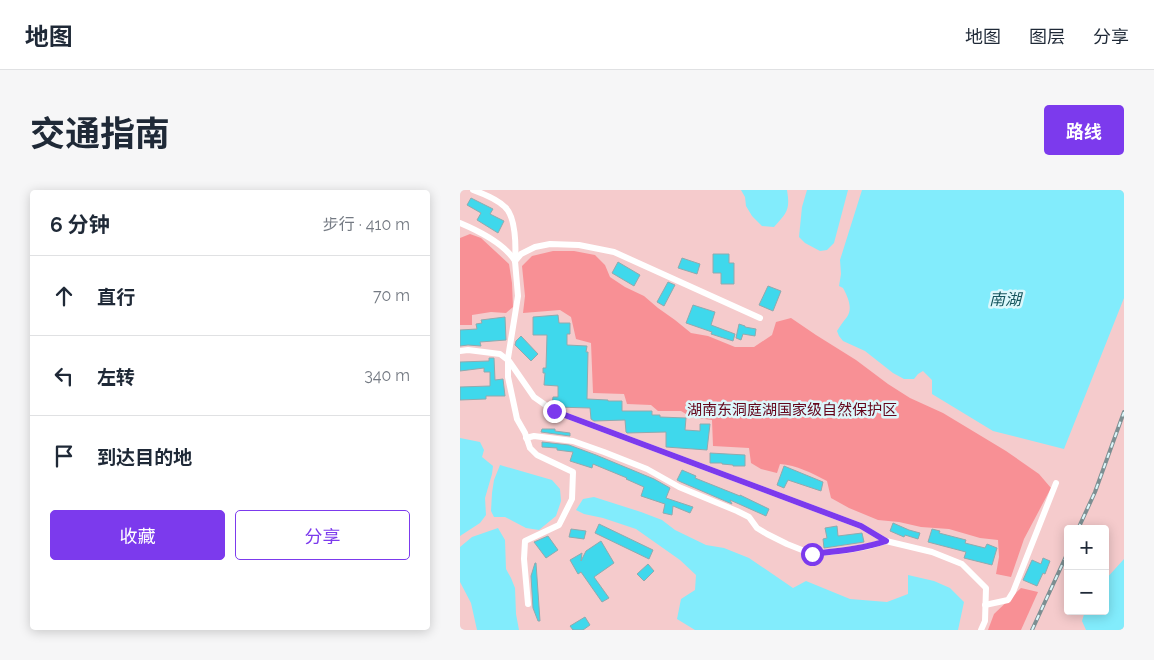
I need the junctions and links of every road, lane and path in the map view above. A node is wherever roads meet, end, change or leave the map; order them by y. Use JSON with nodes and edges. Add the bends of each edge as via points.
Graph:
{"nodes":[{"id":1,"x":473,"y":190,"type":"edge"},
{"id":2,"x":460,"y":223,"type":"edge"},
{"id":3,"x":515,"y":261,"type":"junction"},
{"id":4,"x":760,"y":318,"type":"dead end"},
{"id":5,"x":460,"y":351,"type":"edge"},
{"id":6,"x":509,"y":361,"type":"junction"},
{"id":7,"x":526,"y":438,"type":"junction"},
{"id":8,"x":1056,"y":483,"type":"dead end"},
{"id":9,"x":886,"y":541,"type":"junction"},
{"id":10,"x":528,"y":604,"type":"dead end"},
{"id":11,"x":985,"y":605,"type":"junction"},
{"id":12,"x":981,"y":630,"type":"edge"}],
"edges":[{"from":1,"to":3,"type":"street","via":[[506,207],[516,244]]},
{"from":2,"to":3,"type":"street","via":[[479,230],[511,254]]},
{"from":3,"to":4,"type":"street","via":[[535,247],[550,244],[614,252]]},
{"from":3,"to":6,"type":"street","via":[[518,296]]},
{"from":5,"to":6,"type":"street","via":[[500,354]]},
{"from":6,"to":7,"type":"street","via":[[512,397]]},
{"from":6,"to":9,"type":"street","via":[[534,397],[554,411],[861,526]]},
{"from":7,"to":9,"type":"street","via":[[573,440],[646,469],[679,487],[737,510],[767,534],[812,554],[855,549]]},
{"from":7,"to":10,"type":"street","via":[[537,455],[573,472],[572,499],[559,525],[525,541]]},
{"from":8,"to":11,"type":"street","via":[[1013,592],[1008,600]]},
{"from":9,"to":11,"type":"street","via":[[932,552],[962,564],[986,588]]},
{"from":11,"to":12,"type":"street","via":[[985,621]]}]}
